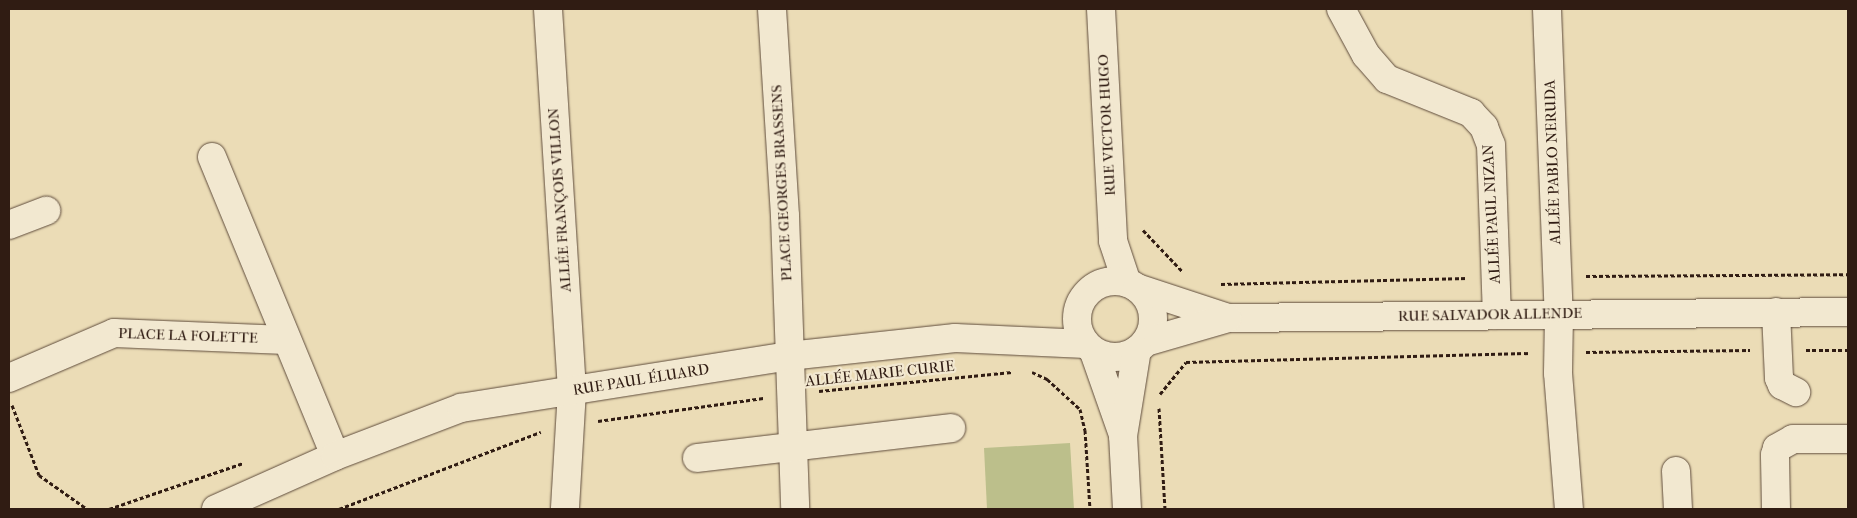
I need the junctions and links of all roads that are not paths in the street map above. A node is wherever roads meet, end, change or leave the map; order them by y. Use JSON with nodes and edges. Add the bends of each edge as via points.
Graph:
{"nodes":[{"id":1,"x":548,"y":9,"type":"edge"},
{"id":2,"x":772,"y":9,"type":"edge"},
{"id":3,"x":1101,"y":9,"type":"edge"},
{"id":4,"x":1340,"y":9,"type":"edge"},
{"id":5,"x":1548,"y":9,"type":"edge"},
{"id":6,"x":212,"y":156,"type":"dead end"},
{"id":7,"x":46,"y":211,"type":"dead end"},
{"id":8,"x":9,"y":225,"type":"edge"},
{"id":9,"x":1132,"y":286,"type":"junction"},
{"id":10,"x":1776,"y":312,"type":"junction"},
{"id":11,"x":1848,"y":312,"type":"edge"},
{"id":12,"x":1497,"y":315,"type":"junction"},
{"id":13,"x":1558,"y":315,"type":"junction"},
{"id":14,"x":1228,"y":318,"type":"junction"},
{"id":15,"x":286,"y":340,"type":"junction"},
{"id":16,"x":1141,"y":346,"type":"junction"},
{"id":17,"x":1090,"y":348,"type":"junction"},
{"id":18,"x":789,"y":356,"type":"junction"},
{"id":19,"x":9,"y":378,"type":"edge"},
{"id":20,"x":572,"y":390,"type":"junction"},
{"id":21,"x":1796,"y":392,"type":"dead end"},
{"id":22,"x":951,"y":428,"type":"dead end"},
{"id":23,"x":1123,"y":436,"type":"junction"},
{"id":24,"x":1848,"y":439,"type":"edge"},
{"id":25,"x":791,"y":447,"type":"junction"},
{"id":26,"x":335,"y":456,"type":"junction"},
{"id":27,"x":697,"y":458,"type":"dead end"},
{"id":28,"x":1676,"y":470,"type":"dead end"},
{"id":29,"x":216,"y":509,"type":"edge"},
{"id":30,"x":565,"y":509,"type":"edge"},
{"id":31,"x":795,"y":509,"type":"edge"},
{"id":32,"x":1127,"y":509,"type":"edge"},
{"id":33,"x":1569,"y":509,"type":"edge"},
{"id":34,"x":1678,"y":509,"type":"edge"},
{"id":35,"x":1776,"y":509,"type":"edge"}],
"edges":[{"from":1,"to":20,"type":"street","name":"ALLÉE FRANÇOIS VILLON"},
{"from":2,"to":18,"type":"street","name":"PLACE GEORGES BRASSENS","via":[[785,216]]},
{"from":3,"to":9,"type":"street","name":"RUE VICTOR HUGO","via":[[1113,241]]},
{"from":4,"to":12,"type":"street","name":"ALLÉE PAUL NIZAN","via":[[1366,55],[1387,79],[1470,113],[1484,127],[1491,145]]},
{"from":5,"to":13,"type":"street","name":"ALLÉE PABLO NERUDA"},
{"from":6,"to":15,"type":"street","name":"PLACE LA FOLETTE"},
{"from":7,"to":8,"type":"street"},
{"from":9,"to":14,"type":"street","name":"RUE SALVADOR ALLENDE"},
{"from":9,"to":16,"type":"street","via":[[1146,297],[1151,308],[1151,331]]},
{"from":9,"to":17,"type":"street","via":[[1114,281],[1102,283],[1082,299],[1077,324]]},
{"from":10,"to":11,"type":"street","name":"RUE SALVADOR ALLENDE"},
{"from":10,"to":13,"type":"street","name":"RUE SALVADOR ALLENDE"},
{"from":10,"to":21,"type":"street","via":[[1779,378],[1782,385]]},
{"from":12,"to":13,"type":"street","name":"RUE SALVADOR ALLENDE"},
{"from":12,"to":14,"type":"street","name":"RUE SALVADOR ALLENDE"},
{"from":13,"to":33,"type":"street","name":"ALLÉE PABLO NERUDA"},
{"from":14,"to":16,"type":"street"},
{"from":15,"to":19,"type":"street","name":"PLACE LA FOLETTE","via":[[114,332]]},
{"from":15,"to":26,"type":"street","name":"PLACE LA FOLETTE"},
{"from":16,"to":17,"type":"street","via":[[1127,356],[1116,358]]},
{"from":16,"to":23,"type":"street"},
{"from":17,"to":18,"type":"street","name":"RUE PAUL ÉLUARD","via":[[955,338]]},
{"from":17,"to":23,"type":"street"},
{"from":18,"to":20,"type":"street","name":"RUE PAUL ÉLUARD"},
{"from":18,"to":25,"type":"street","name":"PLACE GEORGES BRASSENS"},
{"from":20,"to":26,"type":"street","name":"RUE PAUL ÉLUARD","via":[[462,408]]},
{"from":20,"to":30,"type":"street","name":"ALLÉE FRANÇOIS VILLON"},
{"from":22,"to":25,"type":"street"},
{"from":23,"to":32,"type":"street"},
{"from":24,"to":35,"type":"street","via":[[1793,439],[1778,448],[1775,455]]},
{"from":25,"to":27,"type":"street"},
{"from":25,"to":31,"type":"street","name":"PLACE GEORGES BRASSENS"},
{"from":26,"to":29,"type":"street","name":"RUE PAUL ÉLUARD"},
{"from":28,"to":34,"type":"street"}]}
